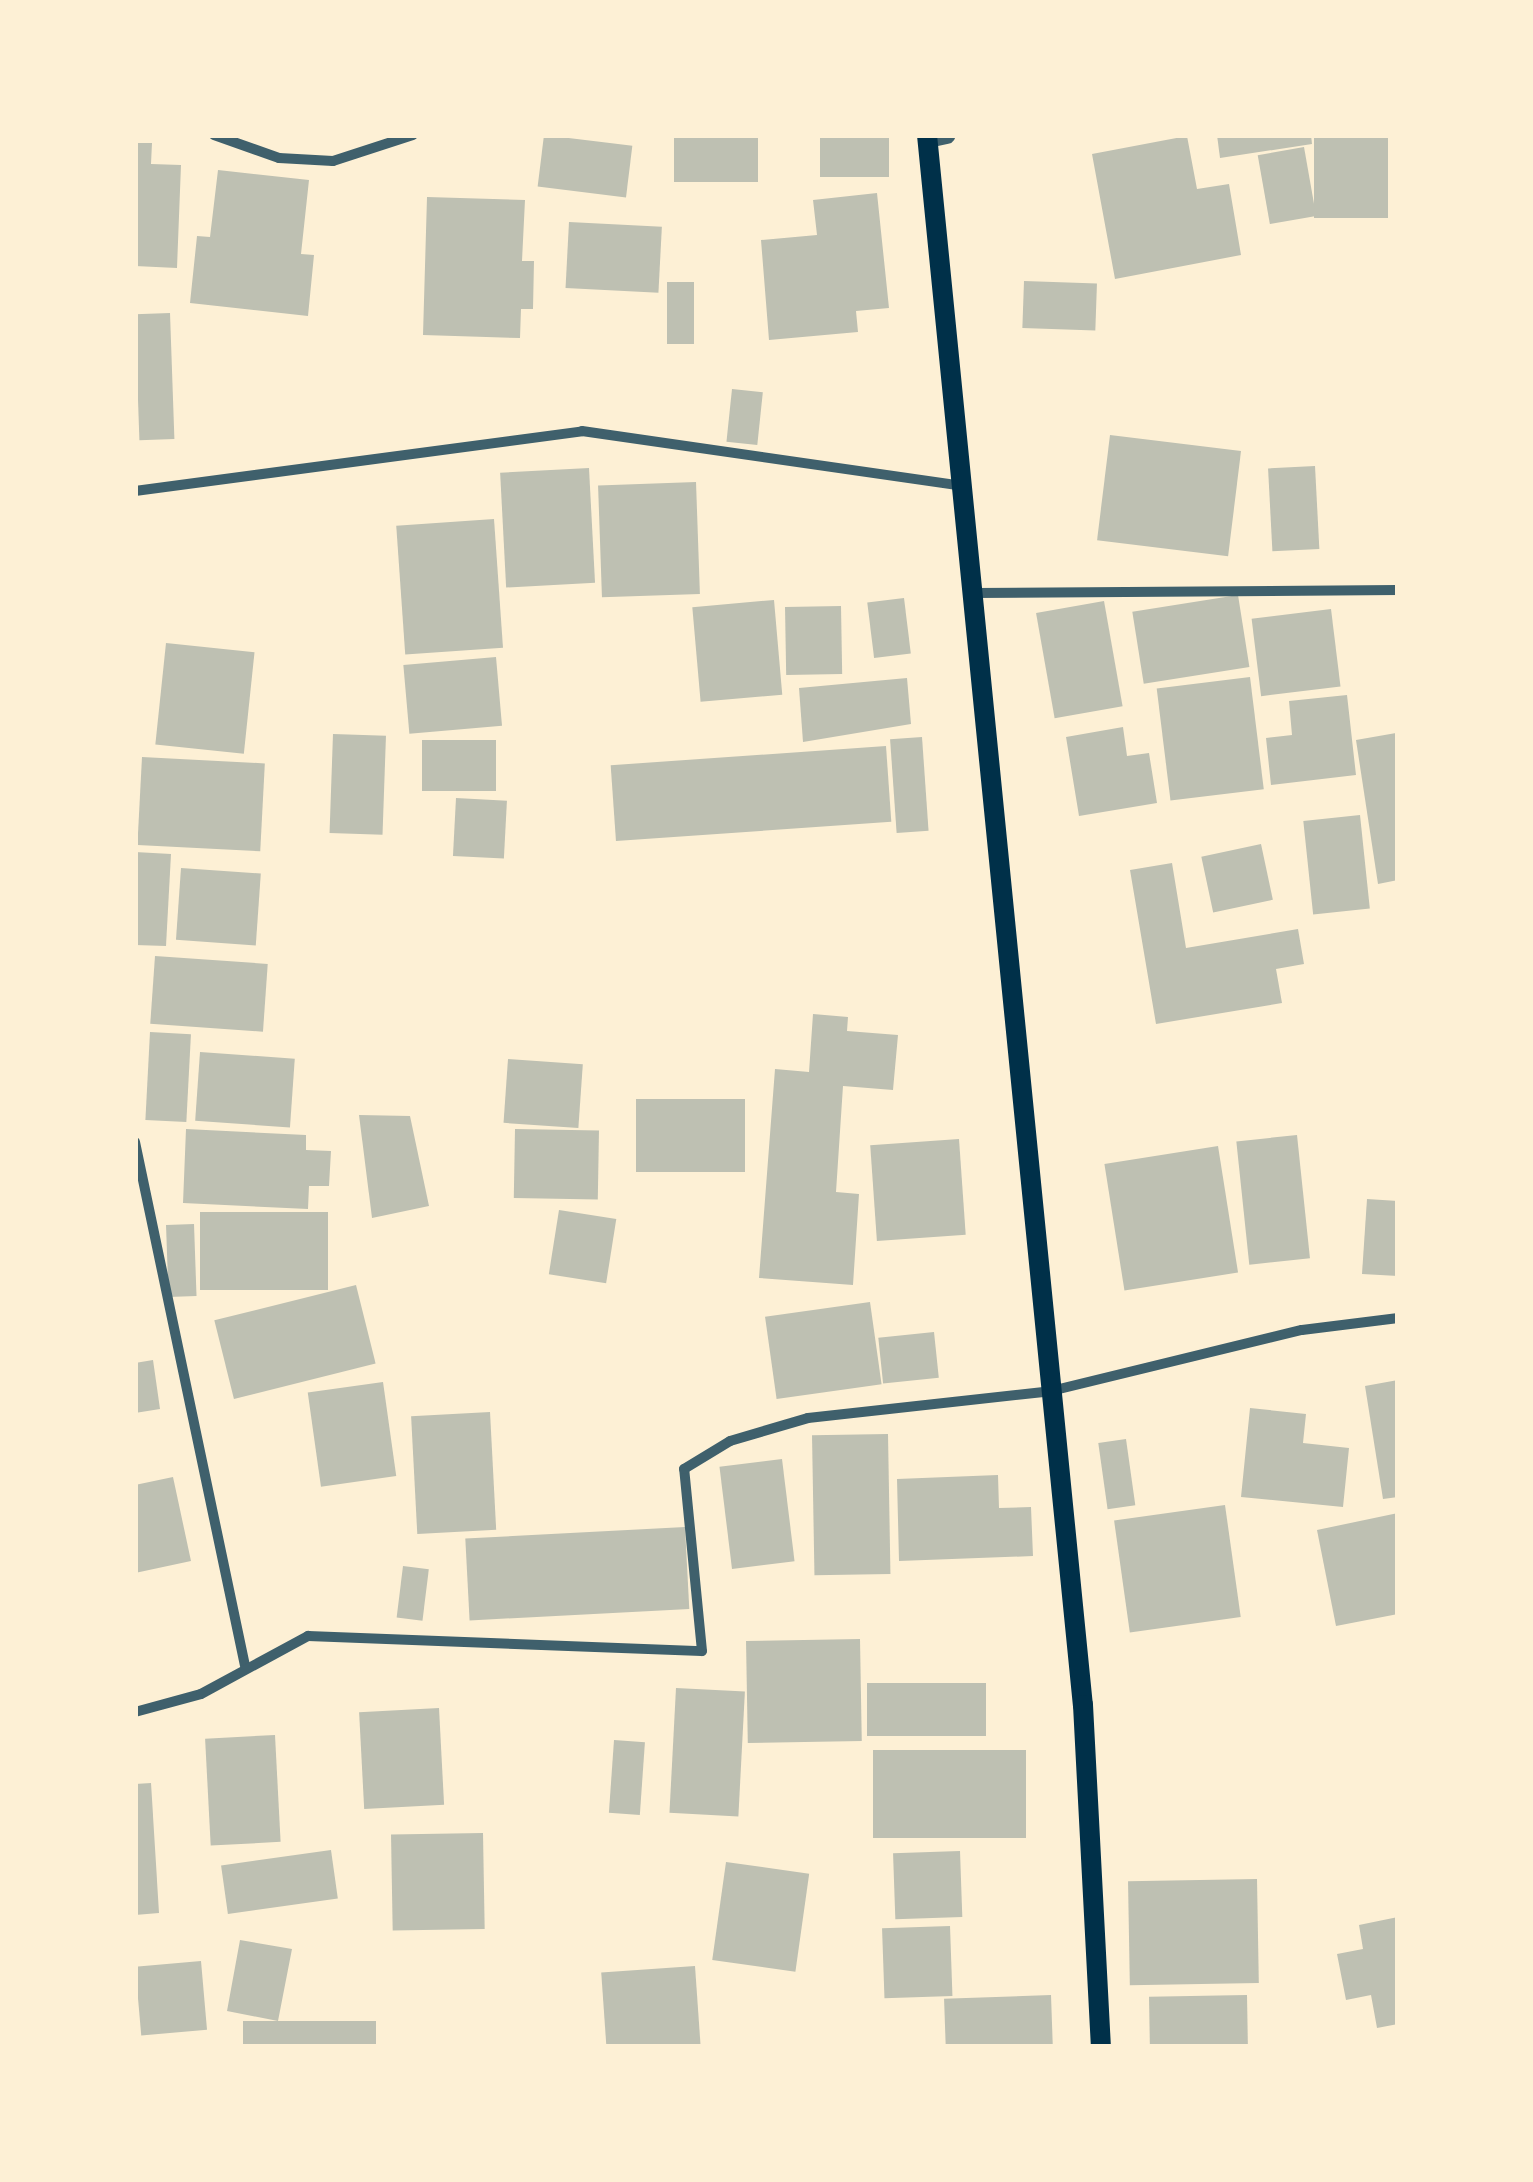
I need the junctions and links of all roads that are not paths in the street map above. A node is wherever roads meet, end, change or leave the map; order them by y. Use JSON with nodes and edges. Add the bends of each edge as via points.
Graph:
{"nodes":[{"id":1,"x":214,"y":135,"type":"edge"},
{"id":2,"x":413,"y":135,"type":"edge"},
{"id":3,"x":934,"y":136,"type":"edge"},
{"id":4,"x":959,"y":486,"type":"junction"},
{"id":5,"x":135,"y":491,"type":"edge"},
{"id":6,"x":1398,"y":590,"type":"edge"},
{"id":7,"x":972,"y":593,"type":"junction"},
{"id":8,"x":135,"y":1142,"type":"edge"},
{"id":9,"x":1398,"y":1318,"type":"edge"},
{"id":10,"x":1051,"y":1391,"type":"junction"},
{"id":11,"x":245,"y":1666,"type":"junction"},
{"id":12,"x":135,"y":1712,"type":"edge"},
{"id":13,"x":1101,"y":2047,"type":"edge"}],
"edges":[{"from":1,"to":2,"type":"street","via":[[279,158],[333,161]]},
{"from":3,"to":4,"type":"main road"},
{"from":4,"to":5,"type":"street","via":[[582,431]]},
{"from":4,"to":7,"type":"main road"},
{"from":6,"to":7,"type":"street"},
{"from":7,"to":10,"type":"main road"},
{"from":8,"to":11,"type":"street"},
{"from":9,"to":10,"type":"street","via":[[1302,1330]]},
{"from":10,"to":11,"type":"street","via":[[808,1418],[730,1441],[684,1468],[702,1651],[308,1636]]},
{"from":10,"to":13,"type":"main road","via":[[1084,1705]]},
{"from":11,"to":12,"type":"street","via":[[200,1694]]}]}
